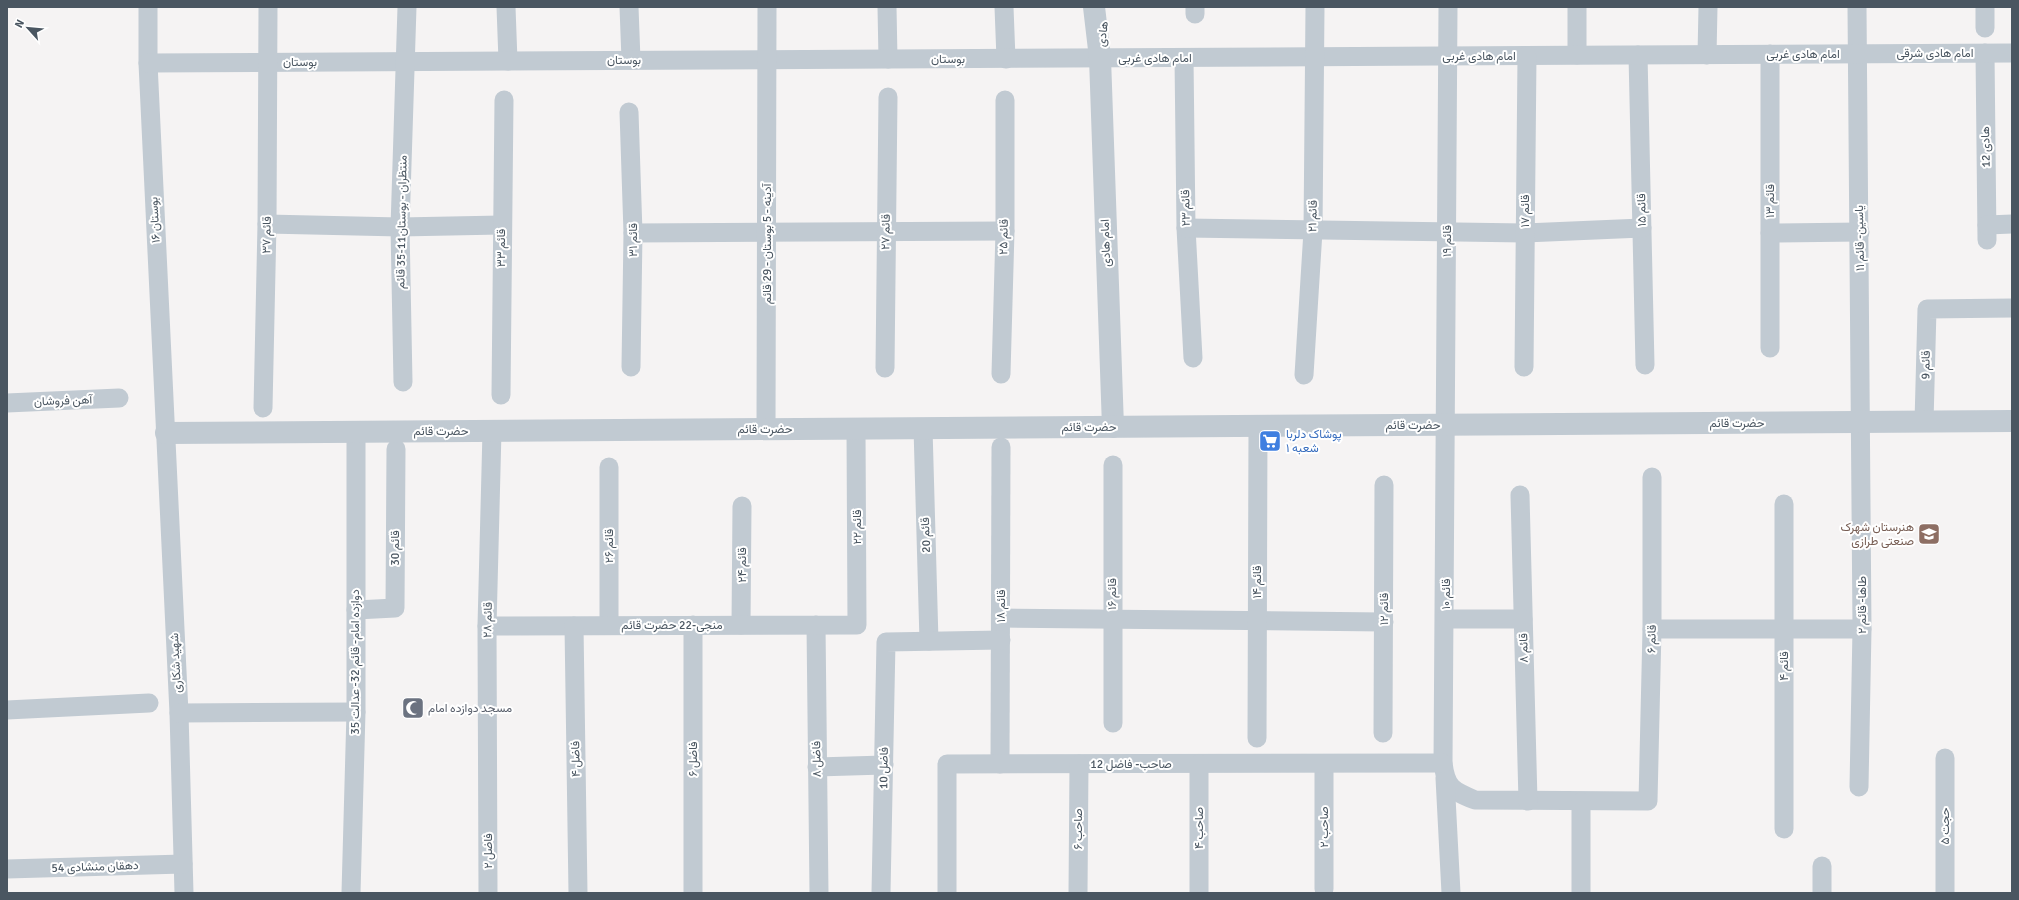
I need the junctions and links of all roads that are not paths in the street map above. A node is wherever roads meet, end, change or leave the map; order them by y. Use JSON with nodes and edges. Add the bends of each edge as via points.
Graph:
{"nodes":[{"id":1,"x":148,"y":7,"type":"edge"},
{"id":2,"x":268,"y":7,"type":"edge"},
{"id":3,"x":407,"y":7,"type":"edge"},
{"id":4,"x":506,"y":7,"type":"edge"},
{"id":5,"x":629,"y":7,"type":"edge"},
{"id":6,"x":767,"y":7,"type":"edge"},
{"id":7,"x":887,"y":7,"type":"edge"},
{"id":8,"x":1004,"y":7,"type":"edge"},
{"id":9,"x":1094,"y":7,"type":"edge"},
{"id":10,"x":1106,"y":7,"type":"edge"},
{"id":11,"x":1315,"y":7,"type":"edge"},
{"id":12,"x":1448,"y":7,"type":"edge"},
{"id":13,"x":1577,"y":7,"type":"edge"},
{"id":14,"x":1708,"y":7,"type":"edge"},
{"id":15,"x":1857,"y":7,"type":"edge"},
{"id":16,"x":1984,"y":7,"type":"edge"},
{"id":17,"x":1985,"y":28,"type":"dead end"},
{"id":18,"x":1985,"y":53,"type":"junction"},
{"id":19,"x":2012,"y":53,"type":"edge"},
{"id":20,"x":1707,"y":54,"type":"junction"},
{"id":21,"x":1770,"y":54,"type":"junction"},
{"id":22,"x":1858,"y":54,"type":"junction"},
{"id":23,"x":1577,"y":55,"type":"junction"},
{"id":24,"x":1638,"y":55,"type":"junction"},
{"id":25,"x":1448,"y":56,"type":"junction"},
{"id":26,"x":1527,"y":56,"type":"junction"},
{"id":27,"x":1315,"y":57,"type":"junction"},
{"id":28,"x":1006,"y":58,"type":"junction"},
{"id":29,"x":1100,"y":58,"type":"junction"},
{"id":30,"x":1184,"y":58,"type":"junction"},
{"id":31,"x":888,"y":59,"type":"junction"},
{"id":32,"x":631,"y":60,"type":"junction"},
{"id":33,"x":767,"y":60,"type":"junction"},
{"id":34,"x":406,"y":61,"type":"junction"},
{"id":35,"x":508,"y":61,"type":"junction"},
{"id":36,"x":268,"y":62,"type":"junction"},
{"id":37,"x":148,"y":63,"type":"junction"},
{"id":38,"x":888,"y":97,"type":"dead end"},
{"id":39,"x":504,"y":100,"type":"dead end"},
{"id":40,"x":1005,"y":100,"type":"dead end"},
{"id":41,"x":629,"y":112,"type":"dead end"},
{"id":42,"x":267,"y":224,"type":"junction"},
{"id":43,"x":2012,"y":224,"type":"edge"},
{"id":44,"x":501,"y":225,"type":"junction"},
{"id":45,"x":400,"y":227,"type":"junction"},
{"id":46,"x":1186,"y":228,"type":"junction"},
{"id":47,"x":1642,"y":228,"type":"junction"},
{"id":48,"x":886,"y":231,"type":"junction"},
{"id":49,"x":1005,"y":231,"type":"junction"},
{"id":50,"x":1313,"y":231,"type":"junction"},
{"id":51,"x":767,"y":232,"type":"junction"},
{"id":52,"x":1447,"y":232,"type":"junction"},
{"id":53,"x":1860,"y":232,"type":"junction"},
{"id":54,"x":634,"y":233,"type":"junction"},
{"id":55,"x":1525,"y":233,"type":"junction"},
{"id":56,"x":1770,"y":233,"type":"junction"},
{"id":57,"x":2012,"y":308,"type":"edge"},
{"id":58,"x":1770,"y":348,"type":"dead end"},
{"id":59,"x":1193,"y":358,"type":"dead end"},
{"id":60,"x":1645,"y":365,"type":"dead end"},
{"id":61,"x":631,"y":367,"type":"dead end"},
{"id":62,"x":1524,"y":367,"type":"dead end"},
{"id":63,"x":884,"y":368,"type":"dead end"},
{"id":64,"x":1001,"y":374,"type":"dead end"},
{"id":65,"x":1304,"y":375,"type":"dead end"},
{"id":66,"x":403,"y":382,"type":"dead end"},
{"id":67,"x":501,"y":396,"type":"dead end"},
{"id":68,"x":119,"y":398,"type":"dead end"},
{"id":69,"x":7,"y":403,"type":"edge"},
{"id":70,"x":263,"y":408,"type":"dead end"},
{"id":71,"x":2012,"y":421,"type":"edge"},
{"id":72,"x":1861,"y":422,"type":"junction"},
{"id":73,"x":1924,"y":422,"type":"junction"},
{"id":74,"x":1447,"y":425,"type":"junction"},
{"id":75,"x":1258,"y":426,"type":"junction"},
{"id":76,"x":1113,"y":427,"type":"junction"},
{"id":77,"x":923,"y":428,"type":"junction"},
{"id":78,"x":766,"y":429,"type":"junction"},
{"id":79,"x":856,"y":429,"type":"junction"},
{"id":80,"x":492,"y":431,"type":"junction"},
{"id":81,"x":356,"y":432,"type":"junction"},
{"id":82,"x":166,"y":433,"type":"junction"},
{"id":83,"x":1001,"y":447,"type":"dead end"},
{"id":84,"x":396,"y":450,"type":"dead end"},
{"id":85,"x":1113,"y":465,"type":"dead end"},
{"id":86,"x":609,"y":467,"type":"dead end"},
{"id":87,"x":1652,"y":477,"type":"dead end"},
{"id":88,"x":1384,"y":485,"type":"dead end"},
{"id":89,"x":1520,"y":495,"type":"dead end"},
{"id":90,"x":1784,"y":504,"type":"dead end"},
{"id":91,"x":742,"y":506,"type":"dead end"},
{"id":92,"x":356,"y":610,"type":"junction"},
{"id":93,"x":1001,"y":618,"type":"junction"},
{"id":94,"x":1112,"y":619,"type":"junction"},
{"id":95,"x":1446,"y":619,"type":"junction"},
{"id":96,"x":1257,"y":620,"type":"junction"},
{"id":97,"x":1523,"y":620,"type":"junction"},
{"id":98,"x":1384,"y":622,"type":"junction"},
{"id":99,"x":693,"y":625,"type":"junction"},
{"id":100,"x":741,"y":625,"type":"junction"},
{"id":101,"x":816,"y":625,"type":"junction"},
{"id":102,"x":857,"y":625,"type":"joint"},
{"id":103,"x":487,"y":626,"type":"junction"},
{"id":104,"x":574,"y":626,"type":"junction"},
{"id":105,"x":609,"y":626,"type":"junction"},
{"id":106,"x":1652,"y":629,"type":"junction"},
{"id":107,"x":1784,"y":629,"type":"junction"},
{"id":108,"x":1862,"y":629,"type":"junction"},
{"id":109,"x":1000,"y":640,"type":"junction"},
{"id":110,"x":929,"y":641,"type":"junction"},
{"id":111,"x":149,"y":703,"type":"dead end"},
{"id":112,"x":7,"y":710,"type":"edge"},
{"id":113,"x":179,"y":712,"type":"junction"},
{"id":114,"x":356,"y":712,"type":"junction"},
{"id":115,"x":1112,"y":723,"type":"dead end"},
{"id":116,"x":1383,"y":733,"type":"dead end"},
{"id":117,"x":1257,"y":738,"type":"dead end"},
{"id":118,"x":1945,"y":758,"type":"dead end"},
{"id":119,"x":1000,"y":764,"type":"junction"},
{"id":120,"x":1079,"y":764,"type":"junction"},
{"id":121,"x":1199,"y":764,"type":"junction"},
{"id":122,"x":1324,"y":764,"type":"junction"},
{"id":123,"x":884,"y":765,"type":"junction"},
{"id":124,"x":817,"y":766,"type":"junction"},
{"id":125,"x":1444,"y":771,"type":"junction"},
{"id":126,"x":1860,"y":787,"type":"dead end"},
{"id":127,"x":1528,"y":801,"type":"junction"},
{"id":128,"x":1581,"y":802,"type":"junction"},
{"id":129,"x":488,"y":809,"type":"joint"},
{"id":130,"x":1784,"y":829,"type":"dead end"},
{"id":131,"x":183,"y":864,"type":"junction"},
{"id":132,"x":1822,"y":866,"type":"dead end"},
{"id":133,"x":7,"y":869,"type":"edge"},
{"id":134,"x":1324,"y":890,"type":"dead end"},
{"id":135,"x":184,"y":893,"type":"edge"},
{"id":136,"x":351,"y":893,"type":"edge"},
{"id":137,"x":488,"y":893,"type":"edge"},
{"id":138,"x":578,"y":893,"type":"edge"},
{"id":139,"x":693,"y":893,"type":"edge"},
{"id":140,"x":819,"y":893,"type":"edge"},
{"id":141,"x":881,"y":893,"type":"edge"},
{"id":142,"x":947,"y":893,"type":"edge"},
{"id":143,"x":1078,"y":893,"type":"edge"},
{"id":144,"x":1199,"y":893,"type":"edge"},
{"id":145,"x":1451,"y":893,"type":"edge"},
{"id":146,"x":1581,"y":893,"type":"edge"},
{"id":147,"x":1822,"y":893,"type":"edge"},
{"id":148,"x":1945,"y":893,"type":"edge"}],
"edges":[{"from":1,"to":37,"type":"street","name":"بوستان ۱۶"},
{"from":2,"to":36,"type":"street","name":"قائم ۳۷"},
{"from":3,"to":34,"type":"street","name":"منتظران - بوستان11-35 قائم"},
{"from":4,"to":35,"type":"street"},
{"from":5,"to":32,"type":"street"},
{"from":6,"to":33,"type":"street","name":"آدینه - 5 بوستان - 29 قائم"},
{"from":7,"to":31,"type":"street"},
{"from":8,"to":28,"type":"street"},
{"from":9,"to":29,"type":"street","name":"هادی"},
{"from":10,"to":29,"type":"street","name":"هادی"},
{"from":11,"to":27,"type":"street","name":"قائم ۲۱"},
{"from":12,"to":25,"type":"street","name":"قائم ۱۹"},
{"from":13,"to":23,"type":"street"},
{"from":14,"to":20,"type":"street"},
{"from":15,"to":22,"type":"street","name":"یاسین- قائم ۱۱"},
{"from":16,"to":17,"type":"street"},
{"from":18,"to":19,"type":"street","name":"امام هادی شرقی"},
{"from":18,"to":22,"type":"street","name":"امام هادی شرقی"},
{"from":18,"to":43,"type":"street","name":"12 هادی","via":[[1987,233]]},
{"from":20,"to":21,"type":"street","name":"امام هادی غربی"},
{"from":20,"to":24,"type":"street","name":"امام هادی غربی"},
{"from":21,"to":22,"type":"street","name":"امام هادی غربی"},
{"from":21,"to":56,"type":"street","name":"قائم ۱۳"},
{"from":22,"to":53,"type":"street","name":"یاسین- قائم ۱۱"},
{"from":23,"to":24,"type":"street","name":"امام هادی غربی"},
{"from":23,"to":26,"type":"street","name":"امام هادی غربی"},
{"from":24,"to":47,"type":"street","name":"قائم ۱۵"},
{"from":25,"to":26,"type":"street","name":"امام هادی غربی"},
{"from":25,"to":27,"type":"street","name":"امام هادی غربی"},
{"from":25,"to":52,"type":"street","name":"قائم ۱۹"},
{"from":26,"to":55,"type":"street","name":"قائم ۱۷"},
{"from":27,"to":30,"type":"street","name":"امام هادی غربی"},
{"from":27,"to":50,"type":"street","name":"قائم ۲۱"},
{"from":28,"to":29,"type":"street","name":"بوستان"},
{"from":28,"to":31,"type":"street","name":"بوستان"},
{"from":29,"to":30,"type":"street","name":"امام هادی غربی"},
{"from":29,"to":76,"type":"street","name":"امام هادی"},
{"from":30,"to":46,"type":"street","name":"قائم ۲۳"},
{"from":31,"to":33,"type":"street","name":"بوستان"},
{"from":32,"to":33,"type":"street","name":"بوستان"},
{"from":32,"to":35,"type":"street","name":"بوستان"},
{"from":33,"to":51,"type":"street","name":"آدینه - 5 بوستان - 29 قائم"},
{"from":34,"to":35,"type":"street","name":"بوستان"},
{"from":34,"to":36,"type":"street","name":"بوستان"},
{"from":34,"to":45,"type":"street","name":"منتظران - بوستان11-35 قائم"},
{"from":36,"to":37,"type":"street","name":"بوستان"},
{"from":36,"to":42,"type":"street","name":"قائم ۳۷"},
{"from":37,"to":82,"type":"street","name":"بوستان ۱۶"},
{"from":38,"to":48,"type":"street","name":"قائم ۲۷"},
{"from":39,"to":44,"type":"street","name":"قائم ۳۳"},
{"from":40,"to":49,"type":"street","name":"قائم ۲۵"},
{"from":41,"to":54,"type":"street","name":"قائم ۳۱"},
{"from":42,"to":45,"type":"street"},
{"from":42,"to":70,"type":"street","name":"قائم ۳۷"},
{"from":44,"to":45,"type":"street"},
{"from":44,"to":67,"type":"street","name":"قائم ۳۳"},
{"from":45,"to":66,"type":"street","name":"منتظران - بوستان11-35 قائم"},
{"from":46,"to":50,"type":"street"},
{"from":46,"to":59,"type":"street","name":"قائم ۲۳"},
{"from":47,"to":55,"type":"street"},
{"from":47,"to":60,"type":"street","name":"قائم ۱۵"},
{"from":48,"to":49,"type":"street"},
{"from":48,"to":51,"type":"street"},
{"from":48,"to":63,"type":"street","name":"قائم ۲۷"},
{"from":49,"to":64,"type":"street","name":"قائم ۲۵"},
{"from":50,"to":52,"type":"street"},
{"from":50,"to":65,"type":"street","name":"قائم ۲۱"},
{"from":51,"to":54,"type":"street"},
{"from":51,"to":78,"type":"street","name":"آدینه - 5 بوستان - 29 قائم"},
{"from":52,"to":55,"type":"street"},
{"from":52,"to":74,"type":"street","name":"قائم ۱۹"},
{"from":53,"to":56,"type":"street"},
{"from":53,"to":72,"type":"street","name":"یاسین- قائم ۱۱"},
{"from":54,"to":61,"type":"street","name":"قائم ۳۱"},
{"from":55,"to":62,"type":"street","name":"قائم ۱۷"},
{"from":56,"to":58,"type":"street","name":"قائم ۱۳"},
{"from":57,"to":73,"type":"street","name":"قائم 9","via":[[1927,308]]},
{"from":68,"to":69,"type":"street","name":"آهن فروشان"},
{"from":71,"to":73,"type":"street","name":"حضرت قائم"},
{"from":72,"to":73,"type":"street","name":"حضرت قائم"},
{"from":72,"to":74,"type":"street","name":"حضرت قائم"},
{"from":72,"to":108,"type":"street","name":"طاها- قائم ۲"},
{"from":74,"to":75,"type":"street","name":"حضرت قائم"},
{"from":74,"to":95,"type":"street","name":"قائم ۱۰"},
{"from":75,"to":76,"type":"street","name":"حضرت قائم"},
{"from":75,"to":96,"type":"street","name":"قائم ۱۴"},
{"from":76,"to":77,"type":"street","name":"حضرت قائم"},
{"from":77,"to":79,"type":"street","name":"حضرت قائم"},
{"from":77,"to":110,"type":"street","name":"قائم 20"},
{"from":78,"to":79,"type":"street","name":"حضرت قائم"},
{"from":78,"to":80,"type":"street","name":"حضرت قائم"},
{"from":79,"to":102,"type":"street","name":"قائم ۲۲"},
{"from":80,"to":81,"type":"street","name":"حضرت قائم"},
{"from":80,"to":103,"type":"street","name":"قائم ۲۸"},
{"from":81,"to":82,"type":"street","name":"حضرت قائم"},
{"from":81,"to":92,"type":"street","name":"دوازده امام- قائم 32- عدالت 35"},
{"from":82,"to":113,"type":"street","name":"شهید شکاری"},
{"from":83,"to":93,"type":"street","name":"قائم ۱۸"},
{"from":84,"to":92,"type":"street","name":"قائم 30","via":[[395,608]]},
{"from":85,"to":94,"type":"street","name":"قائم ۱۶"},
{"from":86,"to":105,"type":"street","name":"قائم ۲۶"},
{"from":87,"to":106,"type":"street","name":"قائم ۶"},
{"from":88,"to":98,"type":"street","name":"قائم ۱۲"},
{"from":89,"to":97,"type":"street","name":"قائم ۸"},
{"from":90,"to":107,"type":"street","name":"قائم ۴"},
{"from":91,"to":100,"type":"street","name":"قائم ۲۴"},
{"from":92,"to":114,"type":"street","name":"دوازده امام- قائم 32- عدالت 35"},
{"from":93,"to":94,"type":"street"},
{"from":93,"to":109,"type":"street","name":"قائم ۱۸"},
{"from":94,"to":96,"type":"street"},
{"from":94,"to":115,"type":"street","name":"قائم ۱۶"},
{"from":95,"to":97,"type":"street"},
{"from":95,"to":125,"type":"street","name":"قائم ۱۰"},
{"from":96,"to":98,"type":"street"},
{"from":96,"to":117,"type":"street","name":"قائم ۱۴"},
{"from":97,"to":127,"type":"street","name":"قائم ۸"},
{"from":98,"to":116,"type":"street","name":"قائم ۱۲"},
{"from":99,"to":100,"type":"street","name":"منجی-22 حضرت قائم"},
{"from":99,"to":105,"type":"street","name":"منجی-22 حضرت قائم"},
{"from":99,"to":139,"type":"street","name":"فاضل ۶"},
{"from":100,"to":101,"type":"street","name":"منجی-22 حضرت قائم"},
{"from":101,"to":102,"type":"street","name":"منجی-22 حضرت قائم"},
{"from":101,"to":124,"type":"street","name":"فاضل ۸"},
{"from":103,"to":104,"type":"street","name":"منجی-22 حضرت قائم"},
{"from":103,"to":129,"type":"street","name":"قائم ۲۸"},
{"from":104,"to":105,"type":"street","name":"منجی-22 حضرت قائم"},
{"from":104,"to":138,"type":"street","name":"فاضل ۴"},
{"from":106,"to":107,"type":"street"},
{"from":106,"to":128,"type":"street","name":"قائم ۶","via":[[1648,801]]},
{"from":107,"to":108,"type":"street"},
{"from":107,"to":130,"type":"street","name":"قائم ۴"},
{"from":108,"to":126,"type":"street","name":"طاها- قائم ۲"},
{"from":109,"to":110,"type":"street"},
{"from":109,"to":119,"type":"street","name":"قائم ۱۸"},
{"from":110,"to":123,"type":"street","name":"فاضل 10","via":[[886,642]]},
{"from":111,"to":112,"type":"street"},
{"from":113,"to":114,"type":"street"},
{"from":113,"to":131,"type":"street","name":"شهید شکاری"},
{"from":114,"to":136,"type":"street","name":"دوازده امام- قائم 32- عدالت 35"},
{"from":118,"to":148,"type":"street","name":"حجت ۵"},
{"from":119,"to":120,"type":"street","name":"صاحب- فاضل 12"},
{"from":119,"to":142,"type":"street","name":"صاحب- فاضل 12","via":[[947,764]]},
{"from":120,"to":121,"type":"street","name":"صاحب- فاضل 12"},
{"from":120,"to":143,"type":"street","name":"صاحب ۶"},
{"from":121,"to":122,"type":"street","name":"صاحب- فاضل 12"},
{"from":121,"to":144,"type":"street","name":"صاحب ۴"},
{"from":122,"to":125,"type":"street","name":"صاحب- فاضل 12"},
{"from":122,"to":134,"type":"street","name":"صاحب ۲"},
{"from":123,"to":124,"type":"street"},
{"from":123,"to":141,"type":"street","name":"فاضل 10"},
{"from":124,"to":140,"type":"street","name":"فاضل ۸"},
{"from":125,"to":127,"type":"street","via":[[1455,792],[1475,800]]},
{"from":125,"to":145,"type":"street","name":"قائم ۱۰"},
{"from":127,"to":128,"type":"street"},
{"from":128,"to":146,"type":"street"},
{"from":129,"to":137,"type":"street","name":"فاضل ۲"},
{"from":131,"to":133,"type":"street","name":"دهقان منشادی 54"},
{"from":131,"to":135,"type":"street","name":"شهید شکاری"},
{"from":132,"to":147,"type":"street"}]}
